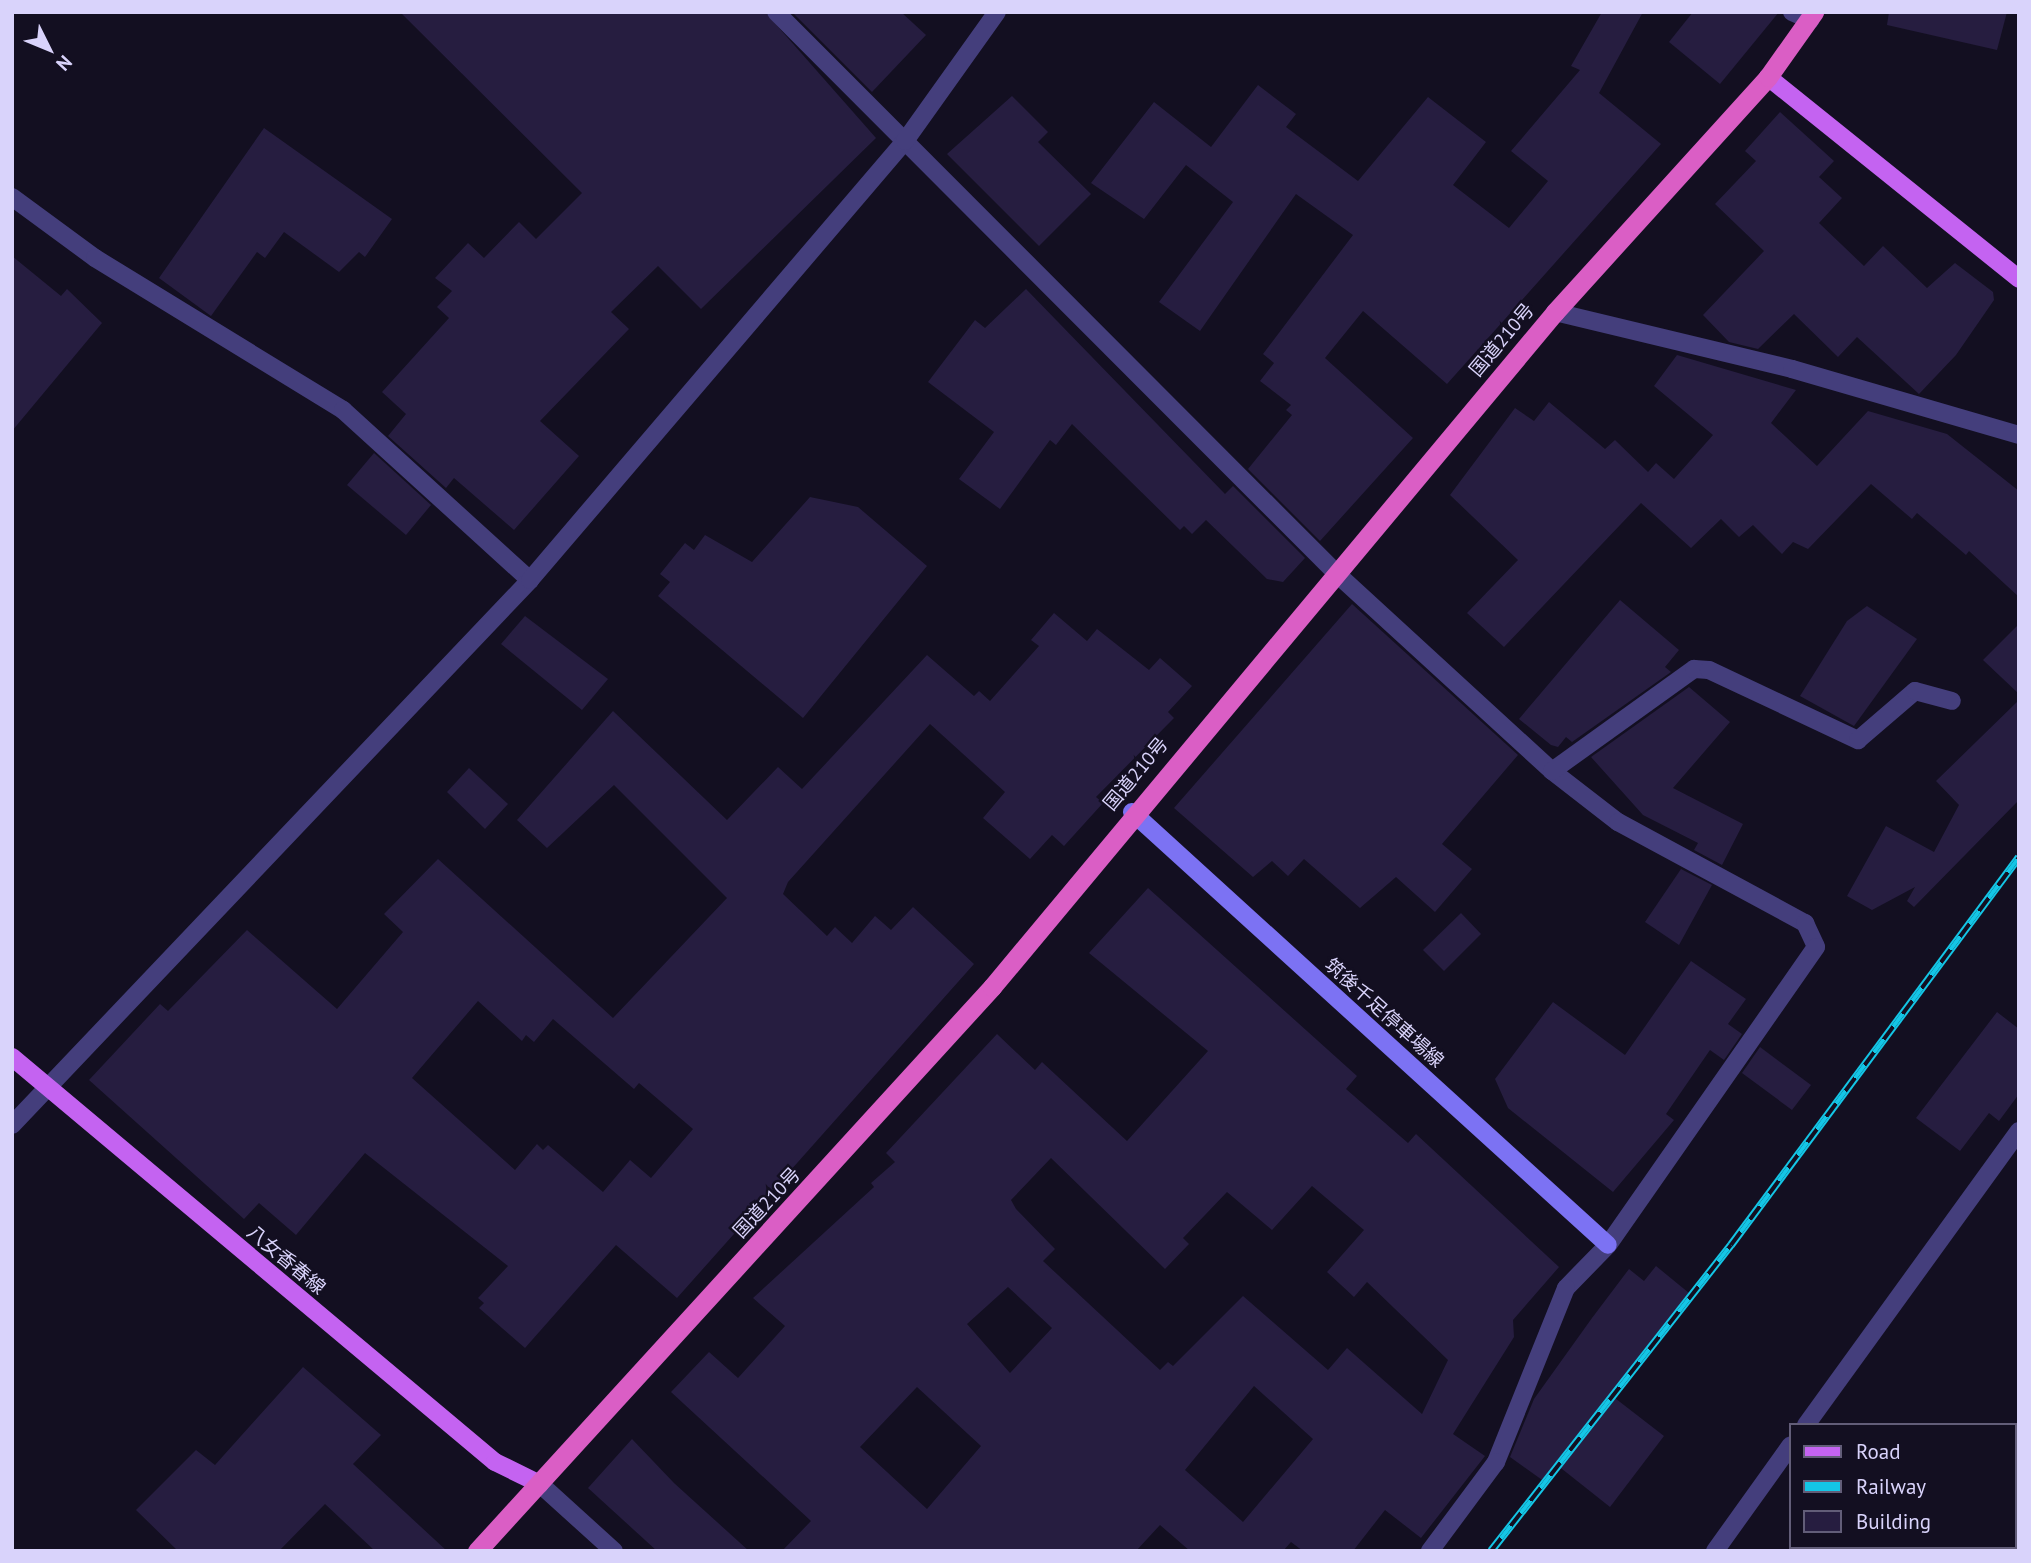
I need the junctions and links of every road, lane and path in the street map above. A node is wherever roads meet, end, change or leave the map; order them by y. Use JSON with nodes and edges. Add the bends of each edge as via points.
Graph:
{"nodes":[{"id":1,"x":776,"y":12,"type":"edge"},
{"id":2,"x":996,"y":12,"type":"edge"},
{"id":3,"x":1805,"y":15,"type":"edge"},
{"id":4,"x":1768,"y":77,"type":"junction"},
{"id":5,"x":905,"y":141,"type":"junction"},
{"id":6,"x":12,"y":197,"type":"edge"},
{"id":7,"x":2019,"y":279,"type":"edge"},
{"id":8,"x":1555,"y":312,"type":"junction"},
{"id":9,"x":2019,"y":435,"type":"edge"},
{"id":10,"x":1336,"y":573,"type":"junction"},
{"id":11,"x":530,"y":580,"type":"junction"},
{"id":12,"x":1952,"y":701,"type":"dead end"},
{"id":13,"x":1552,"y":771,"type":"junction"},
{"id":14,"x":1132,"y":812,"type":"junction"},
{"id":15,"x":12,"y":1057,"type":"edge"},
{"id":16,"x":46,"y":1087,"type":"junction"},
{"id":17,"x":12,"y":1125,"type":"edge"},
{"id":18,"x":2019,"y":1132,"type":"edge"},
{"id":19,"x":1608,"y":1245,"type":"junction"},
{"id":20,"x":1807,"y":1423,"type":"edge"},
{"id":21,"x":1790,"y":1446,"type":"edge"},
{"id":22,"x":540,"y":1484,"type":"junction"},
{"id":23,"x":477,"y":1551,"type":"edge"},
{"id":24,"x":614,"y":1551,"type":"edge"},
{"id":25,"x":1430,"y":1551,"type":"edge"},
{"id":26,"x":1715,"y":1551,"type":"edge"}],
"edges":[{"from":1,"to":5,"type":"street"},
{"from":2,"to":5,"type":"street"},
{"from":3,"to":4,"type":"highway","name":"国道210号"},
{"from":4,"to":7,"type":"main road"},
{"from":4,"to":8,"type":"highway","name":"国道210号"},
{"from":5,"to":10,"type":"street"},
{"from":5,"to":11,"type":"street"},
{"from":6,"to":11,"type":"street","via":[[95,258],[343,410]]},
{"from":8,"to":9,"type":"street","via":[[1792,369]]},
{"from":8,"to":10,"type":"highway","name":"国道210号"},
{"from":10,"to":13,"type":"street"},
{"from":10,"to":14,"type":"highway","name":"国道210号"},
{"from":11,"to":16,"type":"street"},
{"from":12,"to":13,"type":"street","via":[[1915,691],[1858,740],[1709,670],[1694,669]]},
{"from":13,"to":19,"type":"street","via":[[1618,822],[1805,923],[1816,947]]},
{"from":14,"to":19,"type":"main road","name":"筑後千足停車場線"},
{"from":14,"to":22,"type":"highway","name":"国道210号","via":[[992,987]]},
{"from":15,"to":16,"type":"main road","name":"八女香春線"},
{"from":16,"to":17,"type":"street"},
{"from":16,"to":22,"type":"main road","name":"八女香春線","via":[[495,1462]]},
{"from":18,"to":20,"type":"street"},
{"from":19,"to":25,"type":"street","via":[[1566,1288],[1496,1462]]},
{"from":21,"to":26,"type":"street"},
{"from":22,"to":23,"type":"highway","name":"国道210号"},
{"from":22,"to":24,"type":"street"}]}
